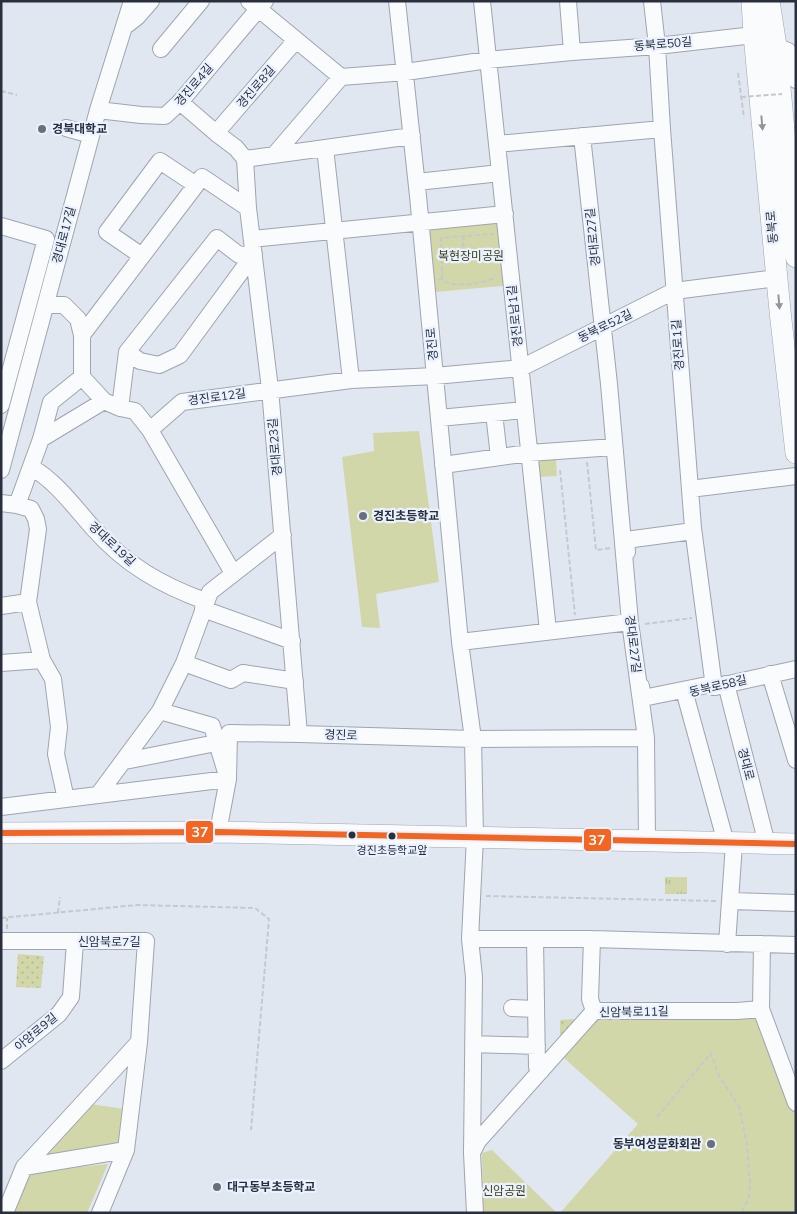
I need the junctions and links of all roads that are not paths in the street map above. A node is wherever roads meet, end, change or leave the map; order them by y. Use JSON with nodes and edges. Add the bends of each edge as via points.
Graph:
{"nodes":[{"id":1,"x":132,"y":1,"type":"edge"},
{"id":2,"x":152,"y":1,"type":"edge"},
{"id":3,"x":201,"y":1,"type":"edge"},
{"id":4,"x":397,"y":1,"type":"edge"},
{"id":5,"x":482,"y":1,"type":"edge"},
{"id":6,"x":568,"y":1,"type":"edge"},
{"id":7,"x":652,"y":1,"type":"edge"},
{"id":8,"x":257,"y":4,"type":"edge"},
{"id":9,"x":761,"y":11,"type":"edge"},
{"id":10,"x":124,"y":26,"type":"junction"},
{"id":11,"x":296,"y":40,"type":"junction"},
{"id":12,"x":657,"y":46,"type":"junction"},
{"id":13,"x":776,"y":46,"type":"junction"},
{"id":14,"x":161,"y":49,"type":"dead end"},
{"id":15,"x":572,"y":52,"type":"junction"},
{"id":16,"x":488,"y":60,"type":"junction"},
{"id":17,"x":406,"y":72,"type":"junction"},
{"id":18,"x":341,"y":78,"type":"junction"},
{"id":19,"x":796,"y":80,"type":"edge"},
{"id":20,"x":180,"y":102,"type":"junction"},
{"id":21,"x":98,"y":110,"type":"junction"},
{"id":22,"x":66,"y":128,"type":"dead end"},
{"id":23,"x":662,"y":128,"type":"junction"},
{"id":24,"x":216,"y":133,"type":"junction"},
{"id":25,"x":91,"y":135,"type":"junction"},
{"id":26,"x":412,"y":136,"type":"junction"},
{"id":27,"x":582,"y":136,"type":"junction"},
{"id":28,"x":497,"y":144,"type":"junction"},
{"id":29,"x":326,"y":148,"type":"junction"},
{"id":30,"x":275,"y":154,"type":"junction"},
{"id":31,"x":245,"y":159,"type":"junction"},
{"id":32,"x":500,"y":173,"type":"junction"},
{"id":33,"x":417,"y":182,"type":"junction"},
{"id":34,"x":196,"y":185,"type":"junction"},
{"id":35,"x":248,"y":208,"type":"junction"},
{"id":36,"x":505,"y":214,"type":"junction"},
{"id":37,"x":420,"y":222,"type":"junction"},
{"id":38,"x":1,"y":226,"type":"edge"},
{"id":39,"x":335,"y":231,"type":"junction"},
{"id":40,"x":253,"y":246,"type":"junction"},
{"id":41,"x":142,"y":256,"type":"junction"},
{"id":42,"x":796,"y":257,"type":"edge"},
{"id":43,"x":777,"y":278,"type":"junction"},
{"id":44,"x":674,"y":292,"type":"junction"},
{"id":45,"x":46,"y":305,"type":"junction"},
{"id":46,"x":603,"y":327,"type":"junction"},
{"id":47,"x":82,"y":335,"type":"junction"},
{"id":48,"x":127,"y":352,"type":"junction"},
{"id":49,"x":520,"y":368,"type":"junction"},
{"id":50,"x":435,"y":376,"type":"junction"},
{"id":51,"x":82,"y":377,"type":"junction"},
{"id":52,"x":351,"y":380,"type":"junction"},
{"id":53,"x":270,"y":389,"type":"junction"},
{"id":54,"x":104,"y":401,"type":"junction"},
{"id":55,"x":1,"y":405,"type":"edge"},
{"id":56,"x":120,"y":408,"type":"junction"},
{"id":57,"x":525,"y":410,"type":"junction"},
{"id":58,"x":494,"y":413,"type":"junction"},
{"id":59,"x":439,"y":418,"type":"junction"},
{"id":60,"x":150,"y":430,"type":"junction"},
{"id":61,"x":41,"y":439,"type":"junction"},
{"id":62,"x":614,"y":447,"type":"junction"},
{"id":63,"x":529,"y":453,"type":"junction"},
{"id":64,"x":796,"y":453,"type":"edge"},
{"id":65,"x":499,"y":457,"type":"junction"},
{"id":66,"x":443,"y":465,"type":"junction"},
{"id":67,"x":31,"y":467,"type":"junction"},
{"id":68,"x":1,"y":470,"type":"edge"},
{"id":69,"x":796,"y":476,"type":"edge"},
{"id":70,"x":690,"y":489,"type":"junction"},
{"id":71,"x":9,"y":504,"type":"edge"},
{"id":72,"x":693,"y":530,"type":"junction"},
{"id":73,"x":283,"y":535,"type":"junction"},
{"id":74,"x":622,"y":538,"type":"junction"},
{"id":75,"x":233,"y":573,"type":"junction"},
{"id":76,"x":28,"y":602,"type":"junction"},
{"id":77,"x":204,"y":605,"type":"junction"},
{"id":78,"x":1,"y":606,"type":"edge"},
{"id":79,"x":632,"y":624,"type":"junction"},
{"id":80,"x":548,"y":631,"type":"junction"},
{"id":81,"x":292,"y":641,"type":"junction"},
{"id":82,"x":460,"y":642,"type":"junction"},
{"id":83,"x":42,"y":660,"type":"junction"},
{"id":84,"x":1,"y":663,"type":"edge"},
{"id":85,"x":184,"y":663,"type":"junction"},
{"id":86,"x":796,"y":669,"type":"edge"},
{"id":87,"x":770,"y":674,"type":"junction"},
{"id":88,"x":295,"y":681,"type":"junction"},
{"id":89,"x":716,"y":686,"type":"junction"},
{"id":90,"x":685,"y":694,"type":"junction"},
{"id":91,"x":641,"y":704,"type":"junction"},
{"id":92,"x":160,"y":711,"type":"junction"},
{"id":93,"x":299,"y":734,"type":"junction"},
{"id":94,"x":646,"y":738,"type":"junction"},
{"id":95,"x":473,"y":739,"type":"junction"},
{"id":96,"x":216,"y":742,"type":"junction"},
{"id":97,"x":796,"y":760,"type":"edge"},
{"id":98,"x":125,"y":761,"type":"junction"},
{"id":99,"x":228,"y":779,"type":"junction"},
{"id":100,"x":98,"y":795,"type":"junction"},
{"id":101,"x":66,"y":799,"type":"junction"},
{"id":102,"x":1,"y":807,"type":"edge"},
{"id":103,"x":218,"y":832,"type":"junction"},
{"id":104,"x":1,"y":833,"type":"edge"},
{"id":105,"x":475,"y":837,"type":"junction"},
{"id":106,"x":647,"y":840,"type":"junction"},
{"id":107,"x":730,"y":843,"type":"junction"},
{"id":108,"x":767,"y":844,"type":"junction"},
{"id":109,"x":796,"y":844,"type":"edge"},
{"id":110,"x":730,"y":901,"type":"junction"},
{"id":111,"x":796,"y":903,"type":"edge"},
{"id":112,"x":470,"y":939,"type":"junction"},
{"id":113,"x":535,"y":939,"type":"junction"},
{"id":114,"x":592,"y":939,"type":"junction"},
{"id":115,"x":1,"y":941,"type":"edge"},
{"id":116,"x":75,"y":942,"type":"junction"},
{"id":117,"x":727,"y":944,"type":"junction"},
{"id":118,"x":762,"y":944,"type":"junction"},
{"id":119,"x":796,"y":945,"type":"edge"},
{"id":120,"x":512,"y":1008,"type":"dead end"},
{"id":121,"x":536,"y":1009,"type":"junction"},
{"id":122,"x":760,"y":1009,"type":"junction"},
{"id":123,"x":594,"y":1011,"type":"junction"},
{"id":124,"x":139,"y":1042,"type":"junction"},
{"id":125,"x":474,"y":1044,"type":"junction"},
{"id":126,"x":537,"y":1046,"type":"junction"},
{"id":127,"x":1,"y":1061,"type":"edge"},
{"id":128,"x":541,"y":1071,"type":"junction"},
{"id":129,"x":796,"y":1103,"type":"edge"},
{"id":130,"x":126,"y":1150,"type":"junction"},
{"id":131,"x":472,"y":1153,"type":"junction"},
{"id":132,"x":24,"y":1168,"type":"junction"},
{"id":133,"x":4,"y":1213,"type":"edge"},
{"id":134,"x":100,"y":1213,"type":"edge"},
{"id":135,"x":475,"y":1213,"type":"edge"}],
"edges":[{"from":1,"to":10,"type":"street","name":"경대로17길"},
{"from":2,"to":10,"type":"street"},
{"from":3,"to":14,"type":"street"},
{"from":4,"to":17,"type":"street","name":"경진로"},
{"from":5,"to":16,"type":"street","name":"경진로남1길"},
{"from":6,"to":15,"type":"street"},
{"from":7,"to":12,"type":"street","name":"경진로1길"},
{"from":8,"to":11,"type":"street"},
{"from":8,"to":20,"type":"street","name":"경진로4길"},
{"from":9,"to":12,"type":"street","name":"동북로50길"},
{"from":9,"to":13,"type":"main road","name":"동북로"},
{"from":9,"to":43,"type":"main road","name":"동북로","one_way":true},
{"from":10,"to":21,"type":"street","name":"경대로17길"},
{"from":11,"to":18,"type":"street"},
{"from":11,"to":24,"type":"street","name":"경진로8길"},
{"from":12,"to":15,"type":"street","name":"동북로50길"},
{"from":12,"to":23,"type":"street","name":"경진로1길"},
{"from":13,"to":19,"type":"street","via":[[795,58]]},
{"from":13,"to":42,"type":"main road","name":"동북로"},
{"from":15,"to":16,"type":"street","name":"동북로50길"},
{"from":16,"to":17,"type":"street","name":"동북로50길"},
{"from":16,"to":28,"type":"street","name":"경진로남1길"},
{"from":17,"to":18,"type":"street"},
{"from":17,"to":26,"type":"street","name":"경진로"},
{"from":18,"to":30,"type":"street"},
{"from":20,"to":21,"type":"street","name":"경진로4길","via":[[165,116]]},
{"from":20,"to":24,"type":"street"},
{"from":21,"to":25,"type":"street","name":"경대로17길"},
{"from":22,"to":25,"type":"street"},
{"from":23,"to":27,"type":"street"},
{"from":23,"to":44,"type":"street","name":"경진로1길"},
{"from":24,"to":31,"type":"street"},
{"from":25,"to":45,"type":"street","name":"경대로17길"},
{"from":26,"to":29,"type":"street"},
{"from":26,"to":33,"type":"street","name":"경진로"},
{"from":27,"to":28,"type":"street"},
{"from":27,"to":46,"type":"street","name":"경대로27길"},
{"from":28,"to":32,"type":"street","name":"경진로남1길"},
{"from":29,"to":30,"type":"street"},
{"from":29,"to":39,"type":"street"},
{"from":30,"to":31,"type":"street"},
{"from":31,"to":35,"type":"street","name":"경대로23길"},
{"from":32,"to":33,"type":"street"},
{"from":32,"to":36,"type":"street","name":"경진로남1길"},
{"from":33,"to":37,"type":"street","name":"경진로"},
{"from":34,"to":35,"type":"street","via":[[202,177]]},
{"from":34,"to":41,"type":"street"},
{"from":34,"to":41,"type":"street","via":[[160,161],[107,232]]},
{"from":35,"to":40,"type":"street","name":"경대로23길"},
{"from":36,"to":37,"type":"street"},
{"from":36,"to":49,"type":"street","name":"경진로남1길"},
{"from":37,"to":39,"type":"street"},
{"from":37,"to":50,"type":"street","name":"경진로"},
{"from":38,"to":55,"type":"street","via":[[46,239]]},
{"from":39,"to":40,"type":"street"},
{"from":39,"to":52,"type":"street"},
{"from":40,"to":48,"type":"street","via":[[180,354],[159,365],[140,361]]},
{"from":40,"to":48,"type":"street","via":[[239,255],[217,238]]},
{"from":40,"to":53,"type":"street","name":"경대로23길"},
{"from":41,"to":47,"type":"street"},
{"from":43,"to":44,"type":"street","name":"동북로52길"},
{"from":43,"to":64,"type":"main road","name":"동북로","one_way":true},
{"from":44,"to":46,"type":"street","name":"동북로52길"},
{"from":44,"to":70,"type":"street","name":"경진로1길"},
{"from":45,"to":47,"type":"street","via":[[64,305],[78,319]]},
{"from":45,"to":68,"type":"street","name":"경대로17길"},
{"from":46,"to":49,"type":"street","name":"동북로52길"},
{"from":46,"to":62,"type":"street","name":"경대로27길"},
{"from":47,"to":51,"type":"street"},
{"from":48,"to":56,"type":"street"},
{"from":49,"to":50,"type":"street","name":"동북로52길"},
{"from":49,"to":57,"type":"street","name":"경진로남1길"},
{"from":50,"to":52,"type":"street","name":"경진로12길"},
{"from":50,"to":59,"type":"street","name":"경진로"},
{"from":51,"to":54,"type":"street"},
{"from":51,"to":61,"type":"street","via":[[51,402]]},
{"from":52,"to":53,"type":"street","name":"경진로12길"},
{"from":53,"to":60,"type":"street","name":"경진로12길","via":[[182,402]]},
{"from":53,"to":73,"type":"street","name":"경대로23길"},
{"from":54,"to":56,"type":"street"},
{"from":54,"to":61,"type":"street"},
{"from":56,"to":60,"type":"street","via":[[135,411]]},
{"from":57,"to":58,"type":"street"},
{"from":57,"to":63,"type":"street","name":"경진로남1길"},
{"from":58,"to":59,"type":"street"},
{"from":58,"to":65,"type":"street"},
{"from":59,"to":66,"type":"street","name":"경진로"},
{"from":60,"to":75,"type":"street"},
{"from":61,"to":67,"type":"street"},
{"from":62,"to":63,"type":"street"},
{"from":62,"to":74,"type":"street","name":"경대로27길"},
{"from":63,"to":65,"type":"street"},
{"from":63,"to":80,"type":"street","name":"경진로남1길"},
{"from":65,"to":66,"type":"street"},
{"from":66,"to":82,"type":"street","name":"경진로"},
{"from":67,"to":71,"type":"street"},
{"from":67,"to":77,"type":"street","name":"경대로19길","via":[[60,490],[95,531],[122,556],[151,578]]},
{"from":69,"to":70,"type":"street"},
{"from":70,"to":72,"type":"street","name":"경진로1길"},
{"from":71,"to":76,"type":"street","via":[[31,510],[38,529]]},
{"from":72,"to":74,"type":"street"},
{"from":72,"to":79,"type":"street","via":[[626,540]]},
{"from":72,"to":89,"type":"street","name":"경진로1길"},
{"from":72,"to":89,"type":"street","via":[[703,617]]},
{"from":73,"to":75,"type":"street"},
{"from":73,"to":81,"type":"street","name":"경대로23길"},
{"from":74,"to":79,"type":"street","name":"경대로27길"},
{"from":75,"to":77,"type":"street","via":[[210,592]]},
{"from":76,"to":78,"type":"street"},
{"from":76,"to":83,"type":"street"},
{"from":77,"to":81,"type":"street","name":"경대로19길"},
{"from":77,"to":85,"type":"street"},
{"from":79,"to":80,"type":"street"},
{"from":79,"to":89,"type":"street","via":[[643,698]]},
{"from":79,"to":91,"type":"street","name":"경대로27길"},
{"from":80,"to":82,"type":"street"},
{"from":81,"to":88,"type":"street","name":"경대로23길"},
{"from":82,"to":95,"type":"street","name":"경진로"},
{"from":83,"to":84,"type":"street"},
{"from":83,"to":101,"type":"street","via":[[53,679],[60,727],[56,754]]},
{"from":85,"to":88,"type":"street","via":[[232,680],[243,673]]},
{"from":85,"to":92,"type":"street"},
{"from":86,"to":87,"type":"street","name":"동북로58길"},
{"from":87,"to":89,"type":"street","name":"동북로58길"},
{"from":87,"to":97,"type":"street"},
{"from":88,"to":93,"type":"street","name":"경대로23길"},
{"from":89,"to":90,"type":"street","name":"동북로58길"},
{"from":89,"to":108,"type":"street","name":"경대로"},
{"from":90,"to":91,"type":"street","name":"동북로58길"},
{"from":90,"to":107,"type":"street"},
{"from":91,"to":94,"type":"street","name":"경대로27길"},
{"from":92,"to":96,"type":"street","via":[[212,726]]},
{"from":92,"to":98,"type":"street"},
{"from":93,"to":95,"type":"street","name":"경진로"},
{"from":93,"to":99,"type":"street","via":[[229,733]]},
{"from":94,"to":95,"type":"street","name":"경진로"},
{"from":94,"to":106,"type":"street","name":"경대로27길"},
{"from":95,"to":105,"type":"street","name":"경진로"},
{"from":96,"to":98,"type":"street"},
{"from":96,"to":99,"type":"street"},
{"from":98,"to":100,"type":"street"},
{"from":99,"to":100,"type":"street"},
{"from":99,"to":103,"type":"street"},
{"from":100,"to":101,"type":"street"},
{"from":101,"to":102,"type":"street"},
{"from":103,"to":104,"type":"main road"},
{"from":103,"to":105,"type":"main road"},
{"from":105,"to":106,"type":"main road"},
{"from":105,"to":112,"type":"street"},
{"from":106,"to":107,"type":"main road"},
{"from":107,"to":108,"type":"main road"},
{"from":107,"to":110,"type":"street"},
{"from":108,"to":109,"type":"main road"},
{"from":110,"to":111,"type":"street"},
{"from":110,"to":117,"type":"street"},
{"from":112,"to":113,"type":"street"},
{"from":112,"to":125,"type":"street","via":[[474,976]]},
{"from":113,"to":114,"type":"street"},
{"from":113,"to":121,"type":"street"},
{"from":114,"to":117,"type":"street"},
{"from":114,"to":123,"type":"street","via":[[590,999]]},
{"from":115,"to":116,"type":"street","name":"신암북로7길"},
{"from":116,"to":124,"type":"street","name":"신암북로7길","via":[[146,941]]},
{"from":116,"to":127,"type":"street","name":"아양로9길","via":[[71,998],[59,1014]]},
{"from":117,"to":118,"type":"street"},
{"from":118,"to":119,"type":"street"},
{"from":118,"to":122,"type":"street"},
{"from":120,"to":121,"type":"street"},
{"from":121,"to":126,"type":"street"},
{"from":122,"to":123,"type":"street","name":"신암북로11길"},
{"from":122,"to":129,"type":"street"},
{"from":123,"to":128,"type":"street","name":"신암북로11길"},
{"from":124,"to":130,"type":"street","name":"신암북로7길"},
{"from":124,"to":132,"type":"street"},
{"from":125,"to":126,"type":"street"},
{"from":125,"to":131,"type":"street"},
{"from":126,"to":128,"type":"street","via":[[537,1067]]},
{"from":128,"to":131,"type":"street","name":"신암북로11길"},
{"from":130,"to":132,"type":"street"},
{"from":130,"to":134,"type":"street","name":"신암북로7길"},
{"from":131,"to":135,"type":"street"},
{"from":132,"to":133,"type":"street"}]}
